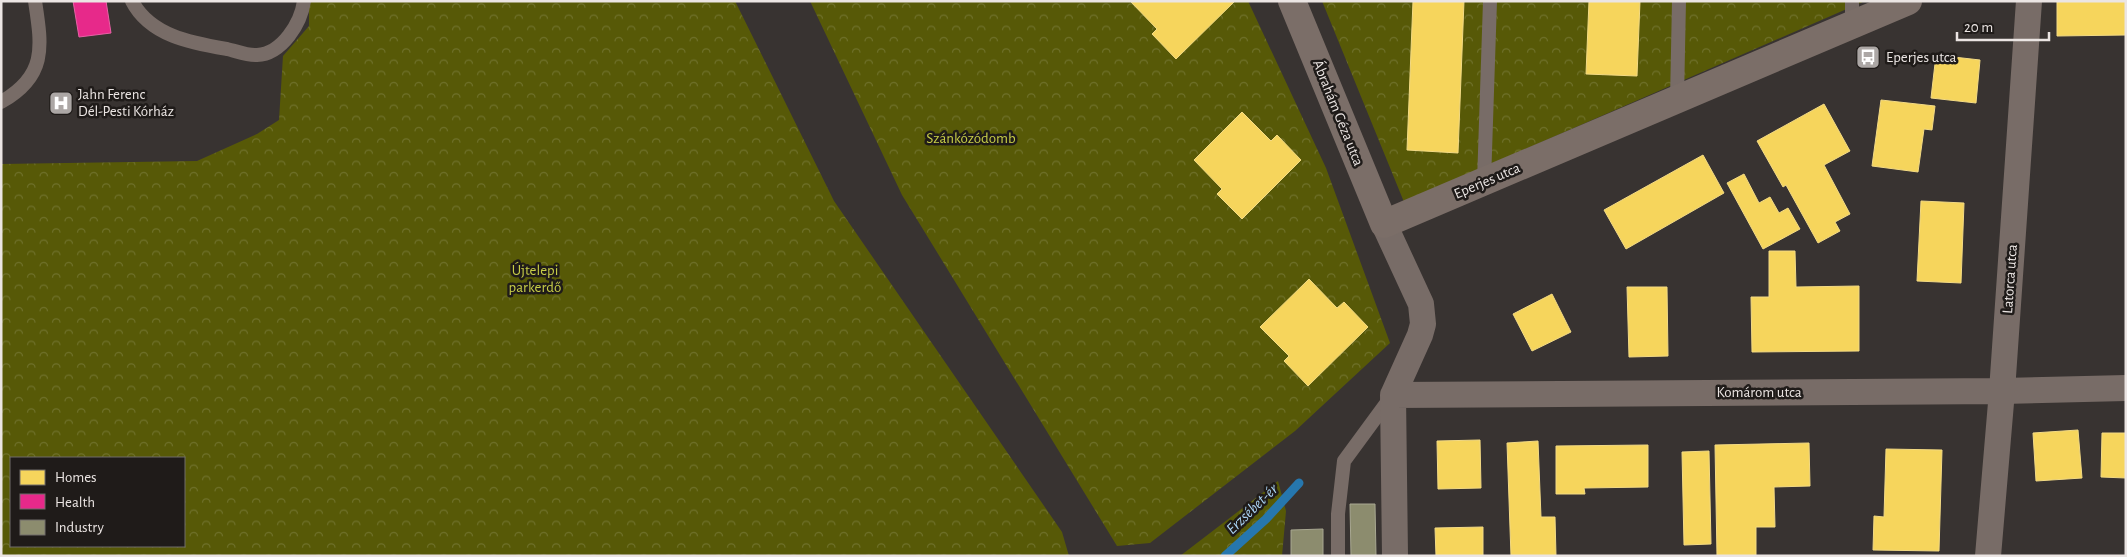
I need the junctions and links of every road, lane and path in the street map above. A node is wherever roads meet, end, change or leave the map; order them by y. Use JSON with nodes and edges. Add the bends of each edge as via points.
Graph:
{"nodes":[{"id":1,"x":35,"y":1,"type":"edge"},
{"id":2,"x":132,"y":1,"type":"edge"},
{"id":3,"x":304,"y":1,"type":"edge"},
{"id":4,"x":1292,"y":1,"type":"edge"},
{"id":5,"x":1490,"y":1,"type":"edge"},
{"id":6,"x":1679,"y":1,"type":"edge"},
{"id":7,"x":1908,"y":1,"type":"edge"},
{"id":8,"x":2028,"y":1,"type":"edge"},
{"id":9,"x":1852,"y":13,"type":"edge"},
{"id":10,"x":1677,"y":100,"type":"junction"},
{"id":11,"x":1,"y":102,"type":"edge"},
{"id":12,"x":1484,"y":182,"type":"junction"},
{"id":13,"x":1384,"y":224,"type":"junction"},
{"id":14,"x":2126,"y":388,"type":"edge"},
{"id":15,"x":2002,"y":391,"type":"junction"},
{"id":16,"x":1393,"y":395,"type":"junction"},
{"id":17,"x":1338,"y":556,"type":"edge"},
{"id":18,"x":1396,"y":556,"type":"edge"},
{"id":19,"x":1988,"y":556,"type":"edge"}],
"edges":[{"from":1,"to":11,"type":"lane","via":[[40,42],[38,64],[21,90]]},
{"from":2,"to":3,"type":"lane","via":[[150,23],[176,38],[258,55],[276,48],[292,32]]},
{"from":4,"to":13,"type":"street","name":"Ábrahám Géza utca"},
{"from":5,"to":12,"type":"lane"},
{"from":6,"to":10,"type":"lane"},
{"from":7,"to":9,"type":"street","name":"Eperjes utca"},
{"from":8,"to":15,"type":"street","name":"Latorca utca"},
{"from":9,"to":10,"type":"street","name":"Eperjes utca"},
{"from":10,"to":12,"type":"street","name":"Eperjes utca"},
{"from":12,"to":13,"type":"street","name":"Eperjes utca"},
{"from":13,"to":16,"type":"street","via":[[1421,304],[1423,316],[1420,335]]},
{"from":14,"to":15,"type":"street","name":"Komárom utca"},
{"from":15,"to":16,"type":"street","name":"Komárom utca"},
{"from":15,"to":19,"type":"street","name":"Latorca utca"},
{"from":16,"to":17,"type":"lane","via":[[1344,461],[1338,514]]},
{"from":16,"to":18,"type":"street"}]}
